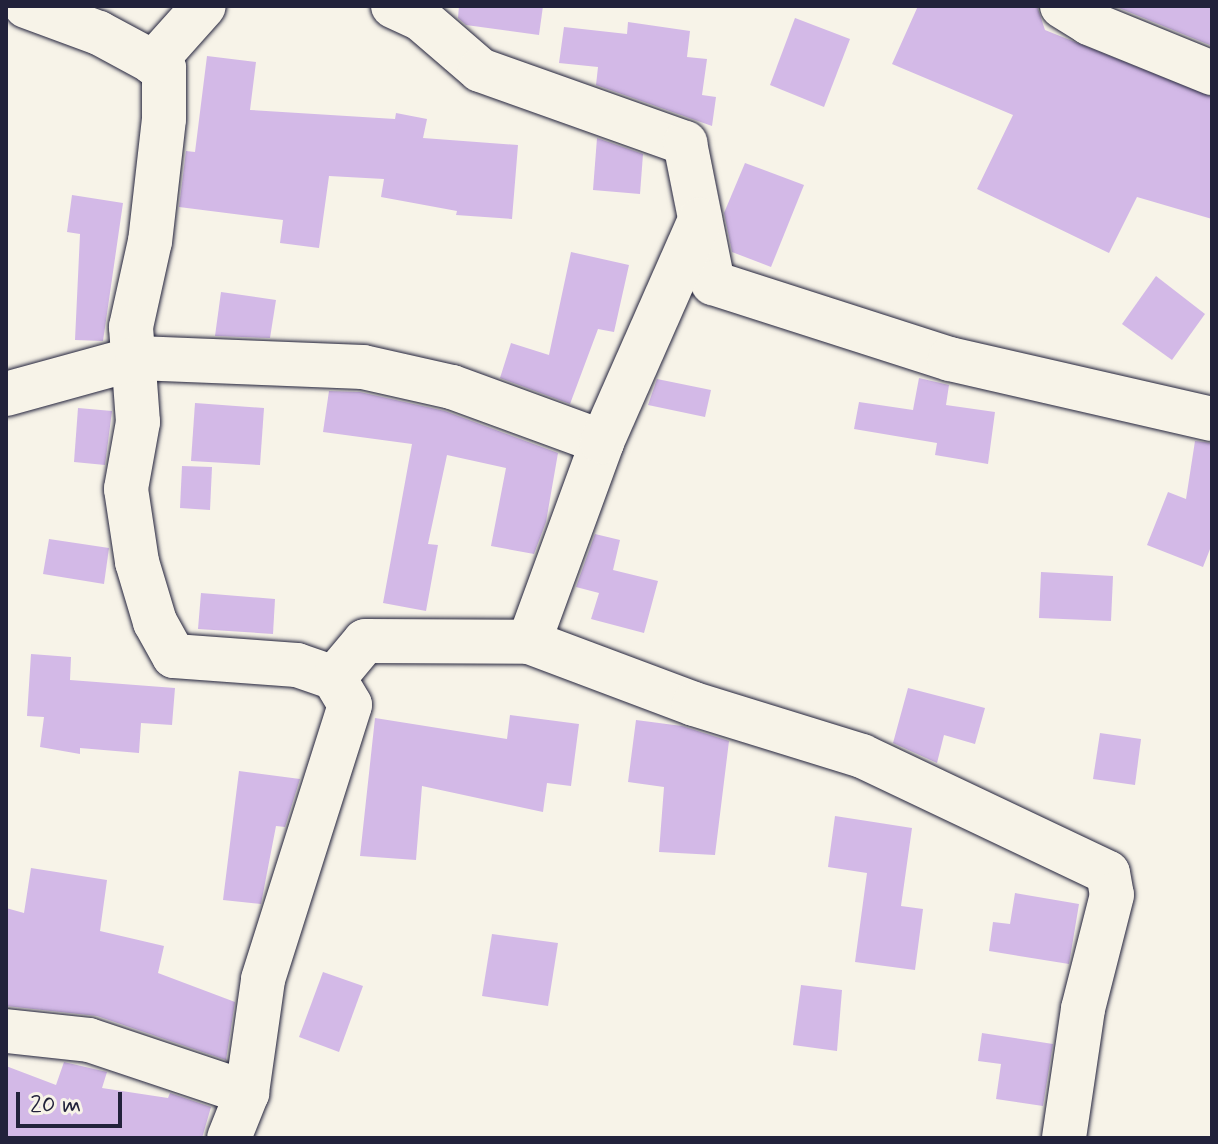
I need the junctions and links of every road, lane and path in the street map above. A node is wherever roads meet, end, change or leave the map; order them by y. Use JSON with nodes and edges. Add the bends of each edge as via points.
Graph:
{"nodes":[{"id":1,"x":26,"y":6,"type":"edge"},
{"id":2,"x":204,"y":6,"type":"edge"},
{"id":3,"x":393,"y":6,"type":"edge"},
{"id":4,"x":1062,"y":6,"type":"edge"},
{"id":5,"x":153,"y":63,"type":"junction"},
{"id":6,"x":1212,"y":73,"type":"edge"},
{"id":7,"x":700,"y":220,"type":"junction"},
{"id":8,"x":137,"y":358,"type":"junction"},
{"id":9,"x":6,"y":394,"type":"edge"},
{"id":10,"x":1212,"y":419,"type":"edge"},
{"id":11,"x":602,"y":442,"type":"junction"},
{"id":12,"x":529,"y":642,"type":"junction"},
{"id":13,"x":334,"y":678,"type":"junction"},
{"id":14,"x":6,"y":1031,"type":"edge"},
{"id":15,"x":247,"y":1093,"type":"junction"},
{"id":16,"x":229,"y":1138,"type":"edge"},
{"id":17,"x":1064,"y":1138,"type":"edge"}],
"edges":[{"from":1,"to":5,"type":"street","via":[[99,33]]},
{"from":2,"to":5,"type":"street"},
{"from":3,"to":7,"type":"street","via":[[421,19],[480,70],[685,143]]},
{"from":4,"to":6,"type":"street","via":[[1089,23]]},
{"from":5,"to":8,"type":"street","via":[[164,68],[164,119],[150,241],[131,327]]},
{"from":7,"to":10,"type":"street","via":[[713,283],[950,359]]},
{"from":7,"to":11,"type":"street"},
{"from":8,"to":9,"type":"street"},
{"from":8,"to":11,"type":"street","via":[[363,367],[452,387]]},
{"from":8,"to":13,"type":"street","via":[[138,422],[126,489],[137,562],[155,622],[174,656],[297,665]]},
{"from":11,"to":12,"type":"street"},
{"from":12,"to":13,"type":"street","via":[[365,641]]},
{"from":12,"to":17,"type":"street","via":[[694,704],[862,756],[1108,873],[1112,895],[1083,1009]]},
{"from":13,"to":15,"type":"street","via":[[350,705],[349,714],[263,980]]},
{"from":14,"to":15,"type":"street","via":[[89,1040]]},
{"from":15,"to":16,"type":"street"}]}
